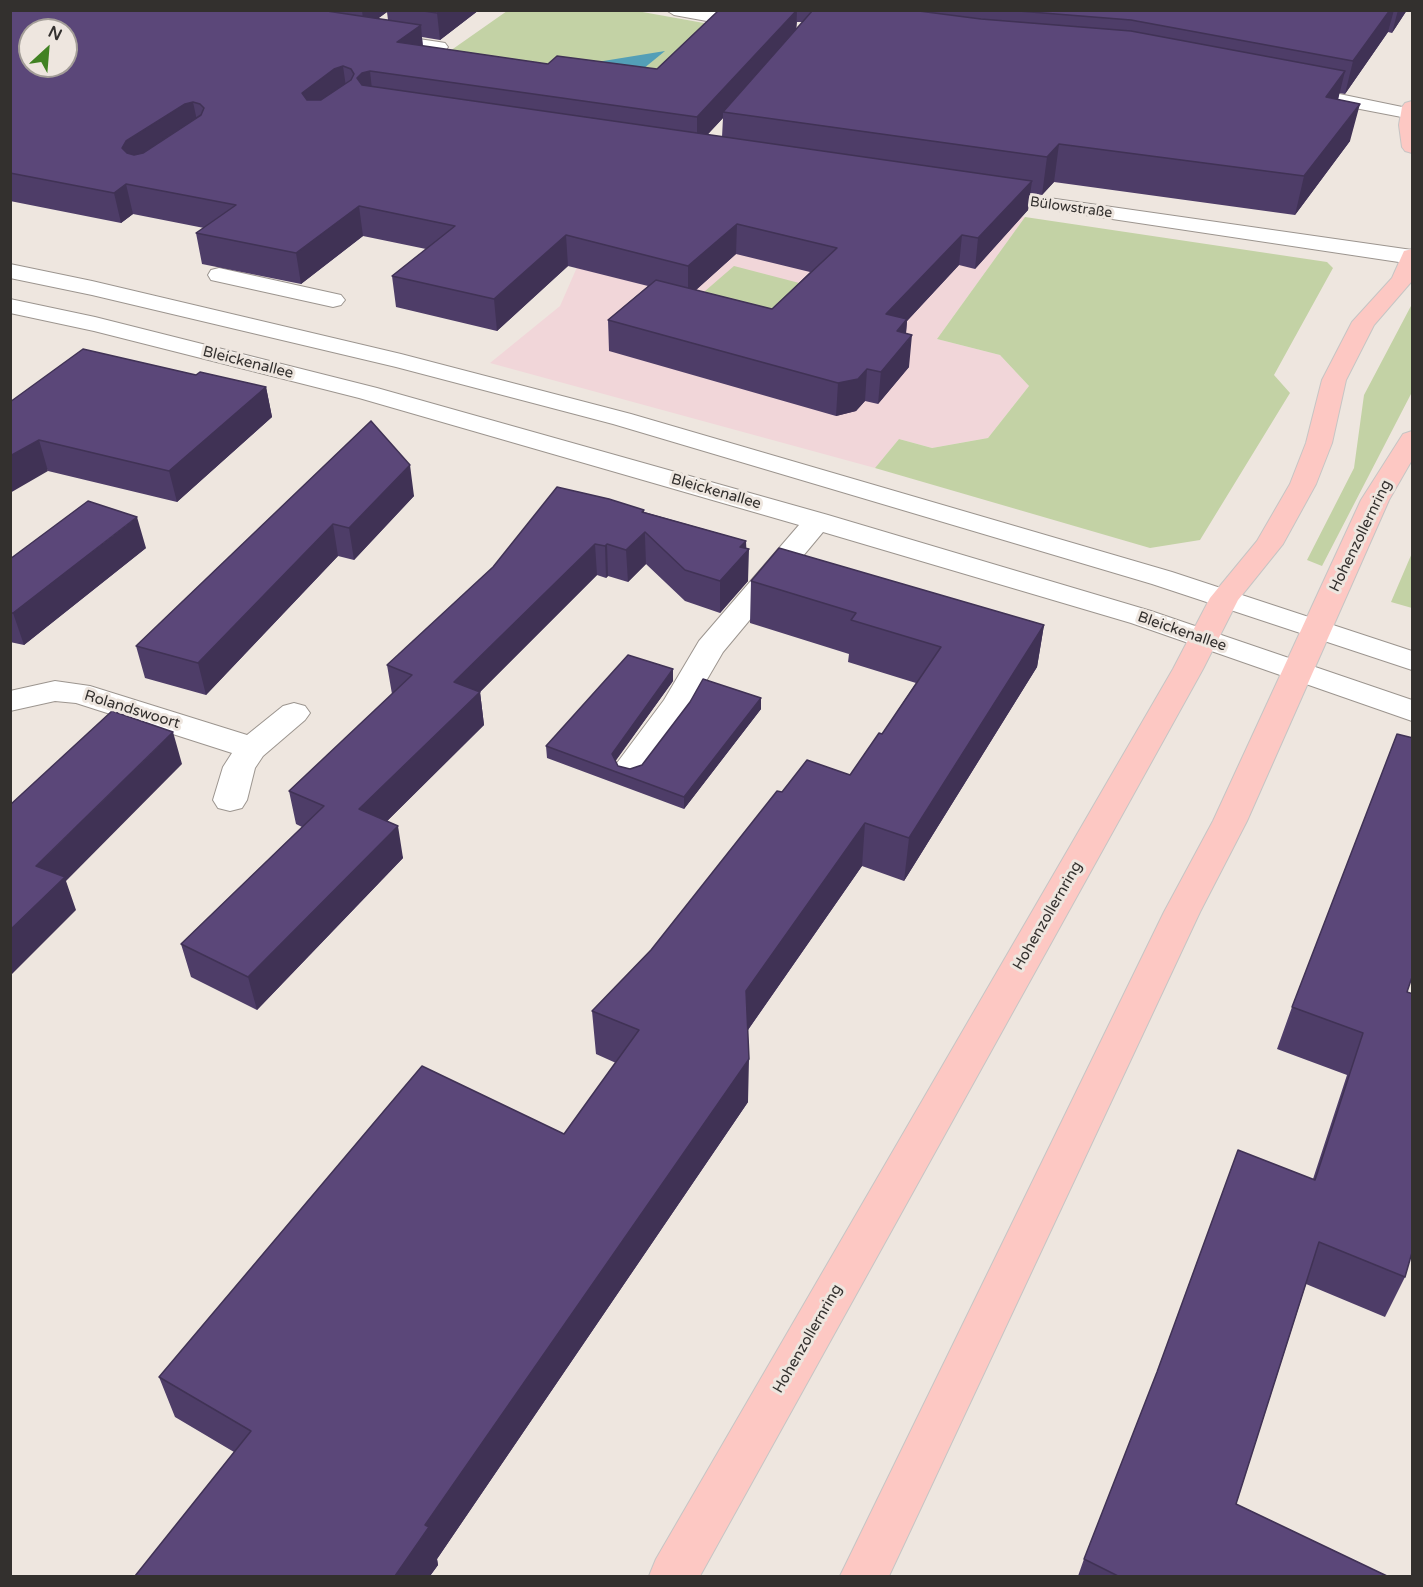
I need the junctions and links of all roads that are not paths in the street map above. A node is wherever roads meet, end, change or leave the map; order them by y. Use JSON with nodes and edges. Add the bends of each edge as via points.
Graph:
{"nodes":[{"id":1,"x":674,"y":10,"type":"edge"},
{"id":2,"x":388,"y":22,"type":"edge"},
{"id":3,"x":773,"y":28,"type":"edge"},
{"id":4,"x":439,"y":47,"type":"edge"},
{"id":5,"x":1297,"y":92,"type":"edge"},
{"id":6,"x":1412,"y":110,"type":"edge"},
{"id":7,"x":1413,"y":147,"type":"edge"},
{"id":8,"x":970,"y":193,"type":"edge"},
{"id":9,"x":1412,"y":257,"type":"edge"},
{"id":10,"x":10,"y":271,"type":"edge"},
{"id":11,"x":219,"y":275,"type":"dead end"},
{"id":12,"x":10,"y":306,"type":"edge"},
{"id":13,"x":290,"y":335,"type":"junction"},
{"id":14,"x":1413,"y":440,"type":"edge"},
{"id":15,"x":818,"y":522,"type":"junction"},
{"id":16,"x":1225,"y":598,"type":"junction"},
{"id":17,"x":1316,"y":629,"type":"junction"},
{"id":18,"x":1203,"y":639,"type":"junction"},
{"id":19,"x":1413,"y":661,"type":"edge"},
{"id":20,"x":1299,"y":672,"type":"junction"},
{"id":21,"x":10,"y":701,"type":"edge"},
{"id":22,"x":1413,"y":711,"type":"edge"},
{"id":23,"x":294,"y":713,"type":"dead end"},
{"id":24,"x":252,"y":748,"type":"junction"},
{"id":25,"x":630,"y":767,"type":"edge"},
{"id":26,"x":230,"y":800,"type":"dead end"},
{"id":27,"x":674,"y":1576,"type":"edge"},
{"id":28,"x":864,"y":1576,"type":"edge"}],
"edges":[{"from":1,"to":3,"type":"street"},
{"from":2,"to":4,"type":"street","via":[[362,36]]},
{"from":5,"to":6,"type":"street"},
{"from":6,"to":7,"type":"main road","via":[[1409,125]]},
{"from":8,"to":9,"type":"street","name":"Bülowstraße"},
{"from":9,"to":16,"type":"main road","name":"Hohenzollernring","via":[[1402,280],[1364,322],[1334,380],[1319,443],[1303,484],[1269,544]]},
{"from":10,"to":13,"type":"street"},
{"from":11,"to":13,"type":"street","via":[[333,300]]},
{"from":12,"to":15,"type":"street","name":"Bleickenallee","via":[[368,393]]},
{"from":13,"to":16,"type":"street","via":[[634,422]]},
{"from":14,"to":17,"type":"main road","name":"Hohenzollernring","via":[[1375,500]]},
{"from":15,"to":18,"type":"street","name":"Bleickenallee","via":[[1141,617]]},
{"from":15,"to":25,"type":"street","via":[[710,648],[677,705]]},
{"from":16,"to":17,"type":"street"},
{"from":16,"to":18,"type":"main road","name":"Hohenzollernring"},
{"from":17,"to":19,"type":"street"},
{"from":17,"to":20,"type":"main road","name":"Hohenzollernring"},
{"from":18,"to":20,"type":"street","name":"Bleickenallee"},
{"from":18,"to":27,"type":"main road","name":"Hohenzollernring"},
{"from":20,"to":22,"type":"street","name":"Bleickenallee"},
{"from":20,"to":28,"type":"main road","name":"Hohenzollernring"},
{"from":21,"to":24,"type":"street","name":"Rolandswoort","via":[[55,691],[79,693]]},
{"from":23,"to":24,"type":"street"},
{"from":24,"to":26,"type":"street","via":[[239,767]]}]}
